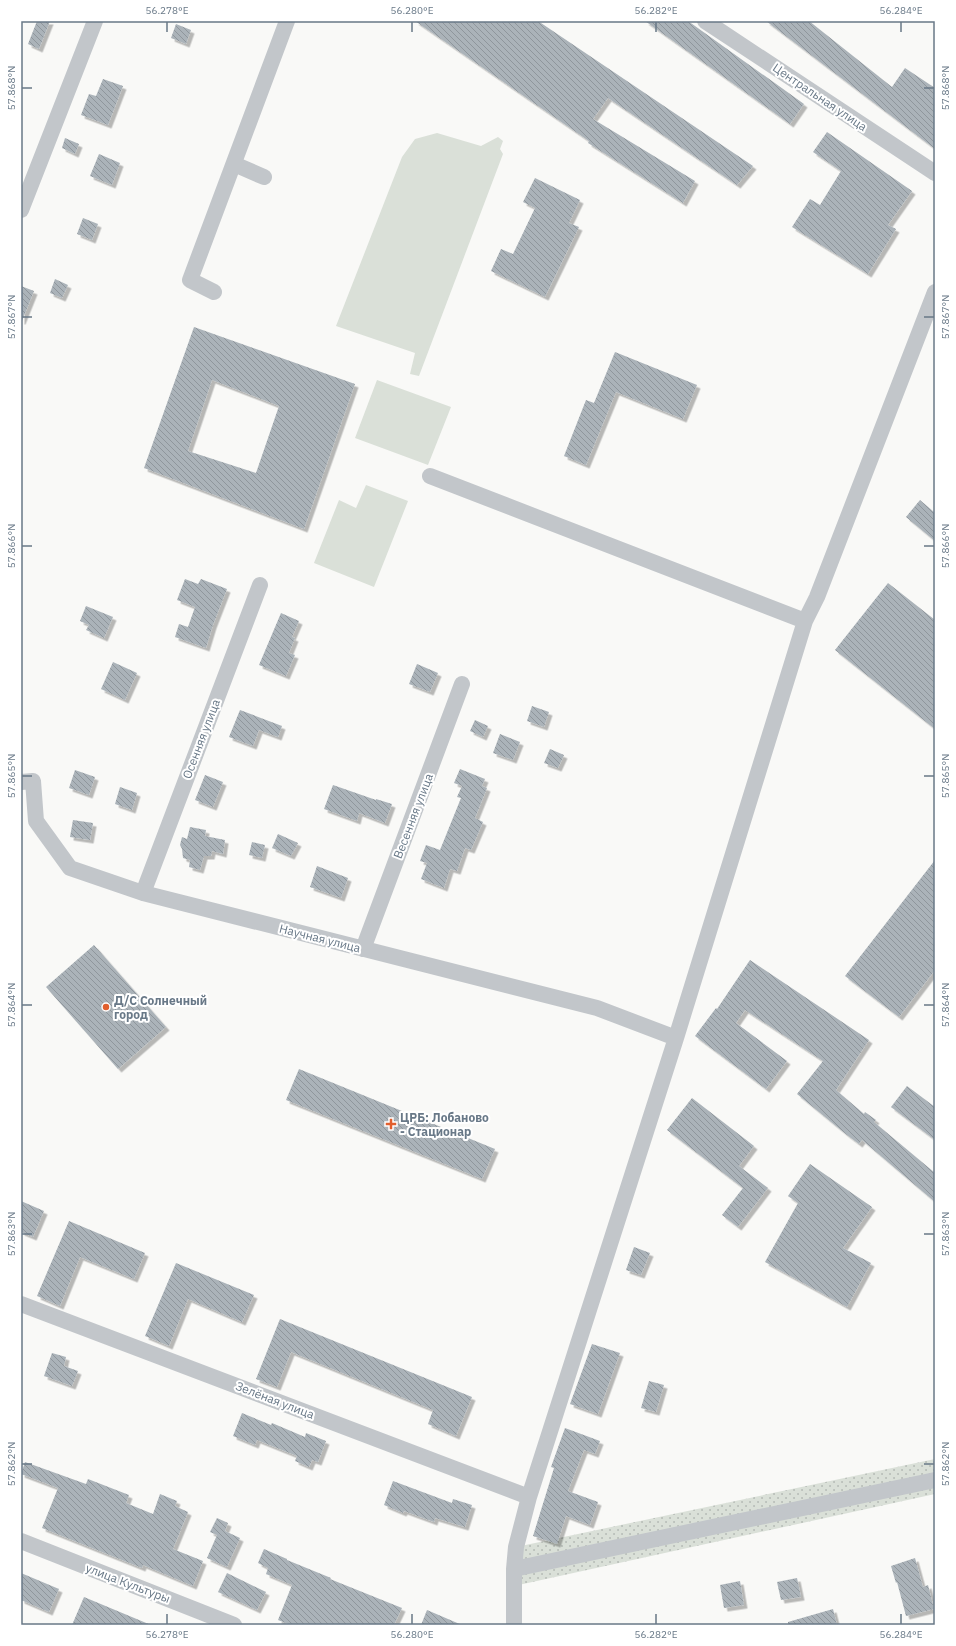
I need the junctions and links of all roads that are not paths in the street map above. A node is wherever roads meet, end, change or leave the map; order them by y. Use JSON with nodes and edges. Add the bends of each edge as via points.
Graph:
{"nodes":[{"id":1,"x":95,"y":21,"type":"edge"},
{"id":2,"x":287,"y":21,"type":"edge"},
{"id":3,"x":705,"y":21,"type":"edge"},
{"id":4,"x":234,"y":164,"type":"junction"},
{"id":5,"x":935,"y":173,"type":"edge"},
{"id":6,"x":264,"y":177,"type":"dead end"},
{"id":7,"x":21,"y":210,"type":"edge"},
{"id":8,"x":214,"y":292,"type":"dead end"},
{"id":9,"x":935,"y":292,"type":"edge"},
{"id":10,"x":430,"y":476,"type":"dead end"},
{"id":11,"x":260,"y":585,"type":"dead end"},
{"id":12,"x":806,"y":620,"type":"junction"},
{"id":13,"x":462,"y":684,"type":"dead end"},
{"id":14,"x":21,"y":782,"type":"edge"},
{"id":15,"x":143,"y":893,"type":"junction"},
{"id":16,"x":363,"y":949,"type":"junction"},
{"id":17,"x":676,"y":1038,"type":"junction"},
{"id":18,"x":21,"y":1304,"type":"edge"},
{"id":19,"x":935,"y":1480,"type":"edge"},
{"id":20,"x":529,"y":1497,"type":"junction"},
{"id":21,"x":21,"y":1541,"type":"edge"},
{"id":22,"x":514,"y":1569,"type":"junction"},
{"id":23,"x":234,"y":1625,"type":"edge"},
{"id":24,"x":514,"y":1625,"type":"edge"}],
"edges":[{"from":1,"to":7,"type":"street"},
{"from":2,"to":4,"type":"street"},
{"from":3,"to":5,"type":"street","name":"Центральная улица"},
{"from":4,"to":6,"type":"street"},
{"from":4,"to":8,"type":"street","via":[[190,280]]},
{"from":9,"to":12,"type":"street"},
{"from":10,"to":12,"type":"street"},
{"from":11,"to":15,"type":"street","name":"Осенняя улица"},
{"from":12,"to":17,"type":"street"},
{"from":13,"to":16,"type":"street","name":"Весенняя улица"},
{"from":14,"to":15,"type":"street","name":"Научная улица","via":[[33,781],[36,821],[70,868]]},
{"from":15,"to":16,"type":"street","name":"Научная улица"},
{"from":16,"to":17,"type":"street","name":"Научная улица","via":[[597,1008]]},
{"from":17,"to":20,"type":"street"},
{"from":18,"to":20,"type":"street","name":"Зелёная улица"},
{"from":19,"to":22,"type":"street"},
{"from":20,"to":22,"type":"street","via":[[516,1547]]},
{"from":21,"to":23,"type":"street","name":"улица Культуры"},
{"from":22,"to":24,"type":"street"}]}
